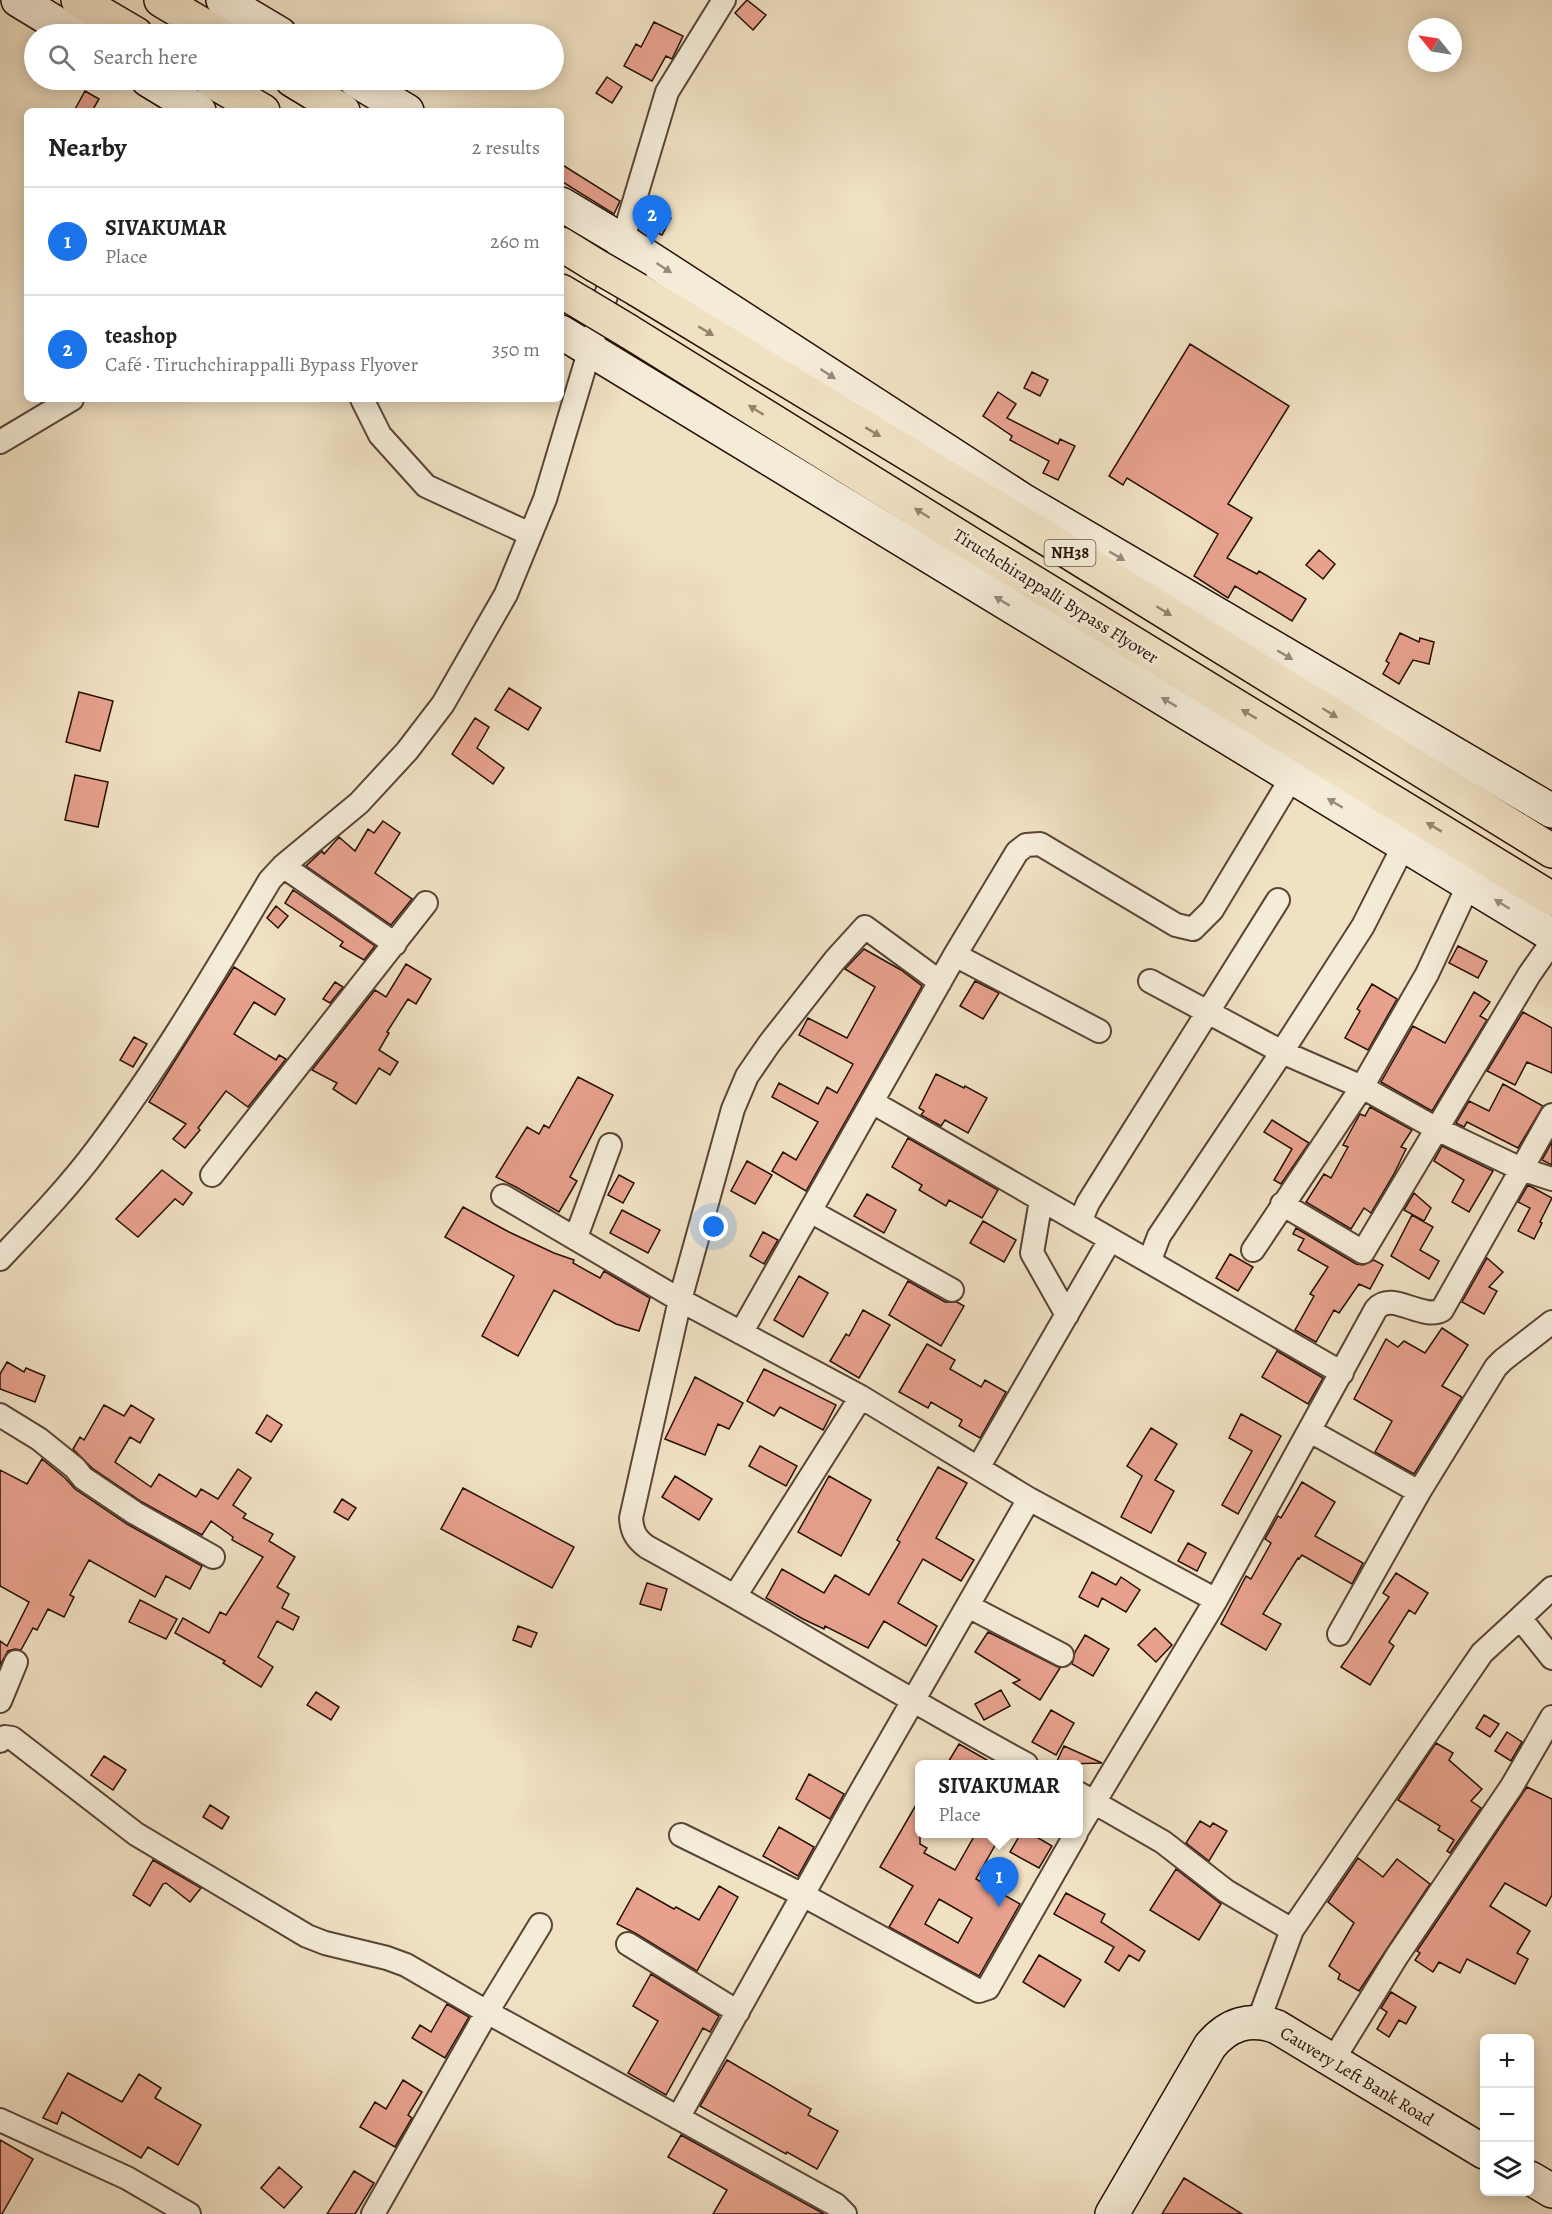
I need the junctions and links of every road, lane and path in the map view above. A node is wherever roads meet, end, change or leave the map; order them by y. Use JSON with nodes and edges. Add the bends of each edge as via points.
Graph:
{"nodes":[{"id":1,"x":18,"y":0,"type":"edge"},
{"id":2,"x":78,"y":0,"type":"edge"},
{"id":3,"x":161,"y":0,"type":"edge"},
{"id":4,"x":223,"y":0,"type":"edge"},
{"id":5,"x":723,"y":0,"type":"edge"},
{"id":6,"x":58,"y":24,"type":"edge"},
{"id":7,"x":119,"y":24,"type":"edge"},
{"id":8,"x":201,"y":24,"type":"edge"},
{"id":9,"x":263,"y":24,"type":"edge"},
{"id":10,"x":164,"y":90,"type":"edge"},
{"id":11,"x":227,"y":90,"type":"edge"},
{"id":12,"x":308,"y":90,"type":"edge"},
{"id":13,"x":372,"y":90,"type":"edge"},
{"id":14,"x":194,"y":108,"type":"edge"},
{"id":15,"x":257,"y":108,"type":"edge"},
{"id":16,"x":338,"y":108,"type":"edge"},
{"id":17,"x":402,"y":108,"type":"edge"},
{"id":18,"x":564,"y":206,"type":"edge"},
{"id":19,"x":623,"y":241,"type":"junction"},
{"id":20,"x":564,"y":246,"type":"edge"},
{"id":21,"x":572,"y":298,"type":"edge"},
{"id":22,"x":564,"y":335,"type":"edge"},
{"id":23,"x":590,"y":350,"type":"junction"},
{"id":24,"x":67,"y":402,"type":"edge"},
{"id":25,"x":364,"y":402,"type":"edge"},
{"id":26,"x":0,"y":442,"type":"edge"},
{"id":27,"x":530,"y":534,"type":"junction"},
{"id":28,"x":1292,"y":777,"type":"junction"},
{"id":29,"x":1552,"y":811,"type":"edge"},
{"id":30,"x":1404,"y":845,"type":"junction"},
{"id":31,"x":1552,"y":851,"type":"edge"},
{"id":32,"x":283,"y":866,"type":"junction"},
{"id":33,"x":1469,"y":884,"type":"junction"},
{"id":34,"x":1552,"y":899,"type":"edge"},
{"id":35,"x":1278,"y":900,"type":"dead end"},
{"id":36,"x":426,"y":903,"type":"dead end"},
{"id":37,"x":1552,"y":935,"type":"edge"},
{"id":38,"x":1552,"y":942,"type":"edge"},
{"id":39,"x":395,"y":945,"type":"junction"},
{"id":40,"x":955,"y":955,"type":"junction"},
{"id":41,"x":1149,"y":981,"type":"dead end"},
{"id":42,"x":940,"y":982,"type":"junction"},
{"id":43,"x":1208,"y":1012,"type":"junction"},
{"id":44,"x":1099,"y":1031,"type":"dead end"},
{"id":45,"x":1282,"y":1052,"type":"junction"},
{"id":46,"x":1362,"y":1087,"type":"junction"},
{"id":47,"x":872,"y":1102,"type":"junction"},
{"id":48,"x":1552,"y":1115,"type":"edge"},
{"id":49,"x":1437,"y":1129,"type":"junction"},
{"id":50,"x":610,"y":1145,"type":"dead end"},
{"id":51,"x":1521,"y":1169,"type":"junction"},
{"id":52,"x":212,"y":1175,"type":"dead end"},
{"id":53,"x":1552,"y":1179,"type":"edge"},
{"id":54,"x":503,"y":1196,"type":"dead end"},
{"id":55,"x":1041,"y":1200,"type":"junction"},
{"id":56,"x":1282,"y":1204,"type":"junction"},
{"id":57,"x":810,"y":1211,"type":"junction"},
{"id":58,"x":1080,"y":1222,"type":"junction"},
{"id":59,"x":576,"y":1237,"type":"junction"},
{"id":60,"x":1110,"y":1240,"type":"junction"},
{"id":61,"x":1253,"y":1250,"type":"dead end"},
{"id":62,"x":0,"y":1259,"type":"edge"},
{"id":63,"x":1155,"y":1265,"type":"junction"},
{"id":64,"x":952,"y":1290,"type":"dead end"},
{"id":65,"x":680,"y":1300,"type":"junction"},
{"id":66,"x":1067,"y":1315,"type":"junction"},
{"id":67,"x":1552,"y":1322,"type":"edge"},
{"id":68,"x":741,"y":1332,"type":"junction"},
{"id":69,"x":1342,"y":1373,"type":"junction"},
{"id":70,"x":861,"y":1397,"type":"junction"},
{"id":71,"x":0,"y":1415,"type":"edge"},
{"id":72,"x":1310,"y":1431,"type":"junction"},
{"id":73,"x":978,"y":1468,"type":"junction"},
{"id":74,"x":1419,"y":1492,"type":"junction"},
{"id":75,"x":1029,"y":1499,"type":"junction"},
{"id":76,"x":213,"y":1557,"type":"dead end"},
{"id":77,"x":1552,"y":1588,"type":"edge"},
{"id":78,"x":735,"y":1596,"type":"junction"},
{"id":79,"x":1216,"y":1600,"type":"junction"},
{"id":80,"x":968,"y":1606,"type":"junction"},
{"id":81,"x":1520,"y":1618,"type":"junction"},
{"id":82,"x":1339,"y":1634,"type":"dead end"},
{"id":83,"x":1062,"y":1655,"type":"dead end"},
{"id":84,"x":1552,"y":1658,"type":"edge"},
{"id":85,"x":16,"y":1662,"type":"dead end"},
{"id":86,"x":0,"y":1701,"type":"edge"},
{"id":87,"x":913,"y":1701,"type":"junction"},
{"id":88,"x":1552,"y":1717,"type":"edge"},
{"id":89,"x":0,"y":1741,"type":"edge"},
{"id":90,"x":1019,"y":1760,"type":"edge"},
{"id":91,"x":1086,"y":1797,"type":"edge"},
{"id":92,"x":681,"y":1835,"type":"dead end"},
{"id":93,"x":1073,"y":1838,"type":"edge"},
{"id":94,"x":803,"y":1895,"type":"junction"},
{"id":95,"x":540,"y":1925,"type":"dead end"},
{"id":96,"x":1292,"y":1930,"type":"junction"},
{"id":97,"x":628,"y":1944,"type":"dead end"},
{"id":98,"x":487,"y":2012,"type":"junction"},
{"id":99,"x":738,"y":2012,"type":"junction"},
{"id":100,"x":1258,"y":2022,"type":"junction"},
{"id":101,"x":1333,"y":2060,"type":"junction"},
{"id":102,"x":678,"y":2118,"type":"junction"},
{"id":103,"x":0,"y":2120,"type":"edge"},
{"id":104,"x":1480,"y":2149,"type":"edge"},
{"id":105,"x":1534,"y":2180,"type":"edge"},
{"id":106,"x":1552,"y":2191,"type":"edge"},
{"id":107,"x":189,"y":2214,"type":"edge"},
{"id":108,"x":373,"y":2214,"type":"edge"},
{"id":109,"x":845,"y":2214,"type":"edge"},
{"id":110,"x":1112,"y":2214,"type":"edge"}],
"edges":[{"from":1,"to":6,"type":"street"},
{"from":2,"to":7,"type":"highway"},
{"from":3,"to":8,"type":"highway"},
{"from":4,"to":9,"type":"street"},
{"from":5,"to":19,"type":"street","via":[[667,92]]},
{"from":10,"to":14,"type":"street"},
{"from":11,"to":15,"type":"highway"},
{"from":12,"to":16,"type":"highway"},
{"from":13,"to":17,"type":"street"},
{"from":18,"to":19,"type":"street"},
{"from":19,"to":23,"type":"street"},
{"from":19,"to":29,"type":"street","one_way":true,"via":[[1024,501]]},
{"from":20,"to":31,"type":"highway","number":"NH38","one_way":true,"bridge":true},
{"from":34,"to":21,"type":"highway","name":"Tiruchchirappalli Bypass Flyover","number":"NH38","one_way":true,"bridge":true},
{"from":22,"to":23,"type":"street"},
{"from":23,"to":27,"type":"street","via":[[545,499]]},
{"from":28,"to":23,"type":"street","one_way":true},
{"from":24,"to":26,"type":"street"},
{"from":25,"to":27,"type":"street","via":[[380,435],[426,486]]},
{"from":27,"to":32,"type":"street","via":[[506,594],[436,713],[407,751],[358,802]]},
{"from":30,"to":28,"type":"street","one_way":true},
{"from":28,"to":40,"type":"street","via":[[1212,910],[1193,929],[1176,925],[1040,844],[1026,844],[1017,852]]},
{"from":30,"to":33,"type":"street"},
{"from":30,"to":45,"type":"street","via":[[1363,926]]},
{"from":32,"to":39,"type":"street"},
{"from":32,"to":62,"type":"street","via":[[270,880],[141,1089],[96,1151]]},
{"from":37,"to":33,"type":"street","one_way":true},
{"from":33,"to":46,"type":"street","via":[[1427,974]]},
{"from":35,"to":43,"type":"street"},
{"from":36,"to":39,"type":"street"},
{"from":38,"to":49,"type":"street"},
{"from":39,"to":52,"type":"street"},
{"from":40,"to":42,"type":"street"},
{"from":40,"to":44,"type":"street"},
{"from":41,"to":43,"type":"street"},
{"from":42,"to":47,"type":"street"},
{"from":42,"to":65,"type":"street","via":[[865,927],[835,960],[747,1076],[733,1109]]},
{"from":43,"to":45,"type":"street"},
{"from":43,"to":58,"type":"street","via":[[1088,1203]]},
{"from":45,"to":46,"type":"street"},
{"from":45,"to":63,"type":"street","via":[[1159,1236],[1151,1257]]},
{"from":46,"to":49,"type":"street"},
{"from":46,"to":56,"type":"street"},
{"from":47,"to":55,"type":"street"},
{"from":47,"to":57,"type":"street"},
{"from":48,"to":51,"type":"street"},
{"from":49,"to":51,"type":"street"},
{"from":49,"to":56,"type":"street","via":[[1363,1252]]},
{"from":50,"to":59,"type":"street"},
{"from":51,"to":53,"type":"street"},
{"from":51,"to":69,"type":"street","via":[[1442,1310],[1437,1313],[1382,1303]]},
{"from":54,"to":59,"type":"street"},
{"from":55,"to":58,"type":"street"},
{"from":55,"to":66,"type":"street","via":[[1032,1253]]},
{"from":56,"to":61,"type":"street"},
{"from":57,"to":64,"type":"street"},
{"from":57,"to":68,"type":"street"},
{"from":58,"to":60,"type":"street"},
{"from":59,"to":65,"type":"street"},
{"from":60,"to":63,"type":"street"},
{"from":60,"to":66,"type":"street"},
{"from":63,"to":69,"type":"street"},
{"from":65,"to":68,"type":"street"},
{"from":65,"to":78,"type":"street","via":[[632,1526],[639,1541],[647,1547]]},
{"from":66,"to":73,"type":"street"},
{"from":67,"to":74,"type":"street","via":[[1496,1367]]},
{"from":68,"to":70,"type":"street"},
{"from":69,"to":72,"type":"street"},
{"from":70,"to":73,"type":"street"},
{"from":70,"to":78,"type":"street"},
{"from":71,"to":76,"type":"street","via":[[39,1439],[83,1478]]},
{"from":72,"to":74,"type":"street"},
{"from":72,"to":79,"type":"street"},
{"from":73,"to":75,"type":"street"},
{"from":74,"to":82,"type":"street"},
{"from":75,"to":79,"type":"street"},
{"from":75,"to":80,"type":"street"},
{"from":77,"to":81,"type":"street"},
{"from":78,"to":87,"type":"street"},
{"from":79,"to":91,"type":"street"},
{"from":80,"to":83,"type":"street"},
{"from":80,"to":87,"type":"street"},
{"from":81,"to":84,"type":"street"},
{"from":81,"to":96,"type":"street","via":[[1482,1653]]},
{"from":85,"to":86,"type":"street"},
{"from":87,"to":90,"type":"street"},
{"from":87,"to":94,"type":"street"},
{"from":88,"to":101,"type":"street","via":[[1512,1786],[1397,1956]]},
{"from":89,"to":98,"type":"street","via":[[12,1738],[136,1834],[307,1936],[406,1965]]},
{"from":91,"to":96,"type":"street","via":[[1163,1842],[1226,1891]]},
{"from":92,"to":94,"type":"street"},
{"from":93,"to":94,"type":"street","via":[[984,1990],[974,1989]]},
{"from":94,"to":99,"type":"street"},
{"from":95,"to":98,"type":"street"},
{"from":96,"to":100,"type":"street"},
{"from":97,"to":99,"type":"street"},
{"from":98,"to":102,"type":"street"},
{"from":98,"to":108,"type":"street"},
{"from":99,"to":102,"type":"street"},
{"from":100,"to":101,"type":"street","name":"Cauvery Left Bank Road","via":[[1277,2027]]},
{"from":100,"to":110,"type":"street","name":"Cauvery Left Bank Road","via":[[1246,2022],[1224,2031],[1210,2046]]},
{"from":101,"to":104,"type":"street","name":"Cauvery Left Bank Road"},
{"from":102,"to":109,"type":"street","via":[[836,2205]]},
{"from":103,"to":107,"type":"street","via":[[127,2178]]},
{"from":105,"to":106,"type":"street"}]}
